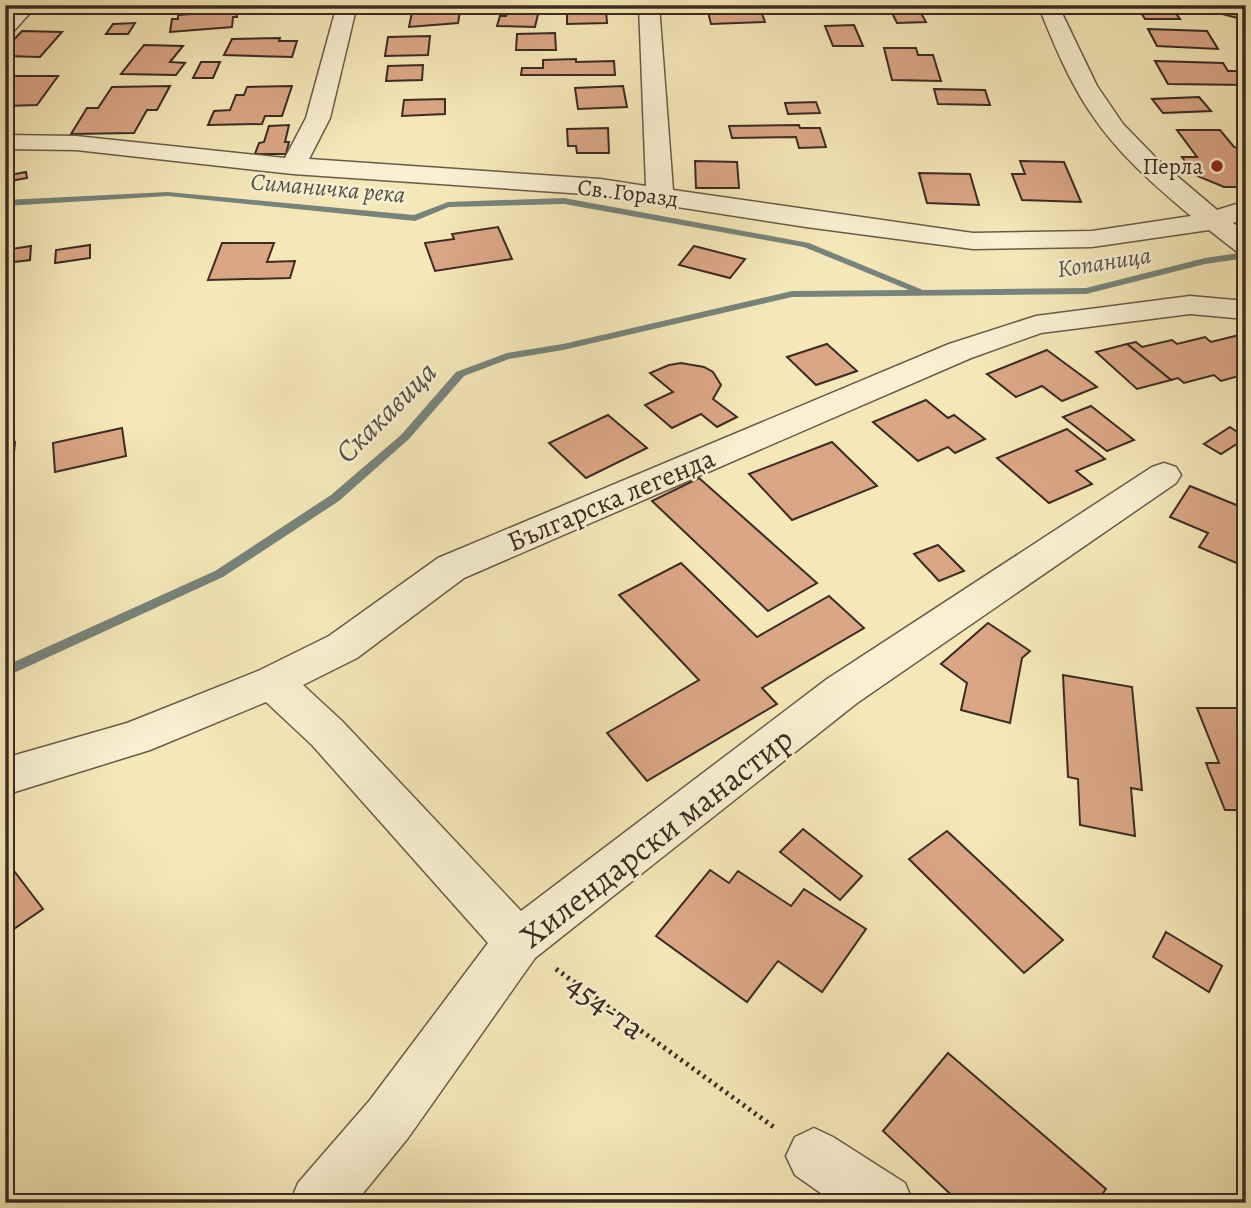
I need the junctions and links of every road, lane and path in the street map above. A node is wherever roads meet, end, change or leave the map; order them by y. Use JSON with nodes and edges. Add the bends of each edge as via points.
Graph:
{"nodes":[{"id":1,"x":27,"y":5,"type":"edge"},
{"id":2,"x":347,"y":5,"type":"edge"},
{"id":3,"x":649,"y":5,"type":"edge"},
{"id":4,"x":1048,"y":5,"type":"edge"},
{"id":5,"x":5,"y":29,"type":"edge"},
{"id":6,"x":5,"y":142,"type":"edge"},
{"id":7,"x":293,"y":166,"type":"junction"},
{"id":8,"x":660,"y":196,"type":"junction"},
{"id":9,"x":1246,"y":209,"type":"edge"},
{"id":10,"x":1231,"y":234,"type":"edge"},
{"id":11,"x":1246,"y":310,"type":"edge"},
{"id":12,"x":1164,"y":475,"type":"dead end"},
{"id":13,"x":272,"y":682,"type":"junction"},
{"id":14,"x":5,"y":777,"type":"edge"},
{"id":15,"x":518,"y":942,"type":"junction"},
{"id":16,"x":814,"y":1156,"type":"joint"},
{"id":17,"x":318,"y":1203,"type":"edge"},
{"id":18,"x":885,"y":1203,"type":"edge"}],
"edges":[{"from":1,"to":5,"type":"street"},
{"from":2,"to":7,"type":"street","via":[[318,118]]},
{"from":3,"to":8,"type":"street"},
{"from":4,"to":10,"type":"street","via":[[1102,113],[1133,149]]},
{"from":6,"to":7,"type":"street","name":"Св. Горазд","via":[[76,143]]},
{"from":7,"to":8,"type":"street","name":"Св. Горазд","via":[[600,187]]},
{"from":8,"to":10,"type":"street","name":"Св. Горазд","via":[[973,241]]},
{"from":9,"to":10,"type":"street","name":"Св. Горазд"},
{"from":11,"to":13,"type":"street","name":"Българска легенда","via":[[1190,305],[1036,325],[960,351],[451,568],[343,647]]},
{"from":12,"to":15,"type":"street","name":"Хилендарски манастир","via":[[842,691]]},
{"from":13,"to":14,"type":"street","name":"Българска легенда","via":[[135,738]]},
{"from":13,"to":15,"type":"street","via":[[327,733]]},
{"from":15,"to":16,"type":"path","name":"454-та"},
{"from":15,"to":17,"type":"street","name":"Хилендарски манастир","via":[[389,1119]]},
{"from":16,"to":18,"type":"street"}]}
